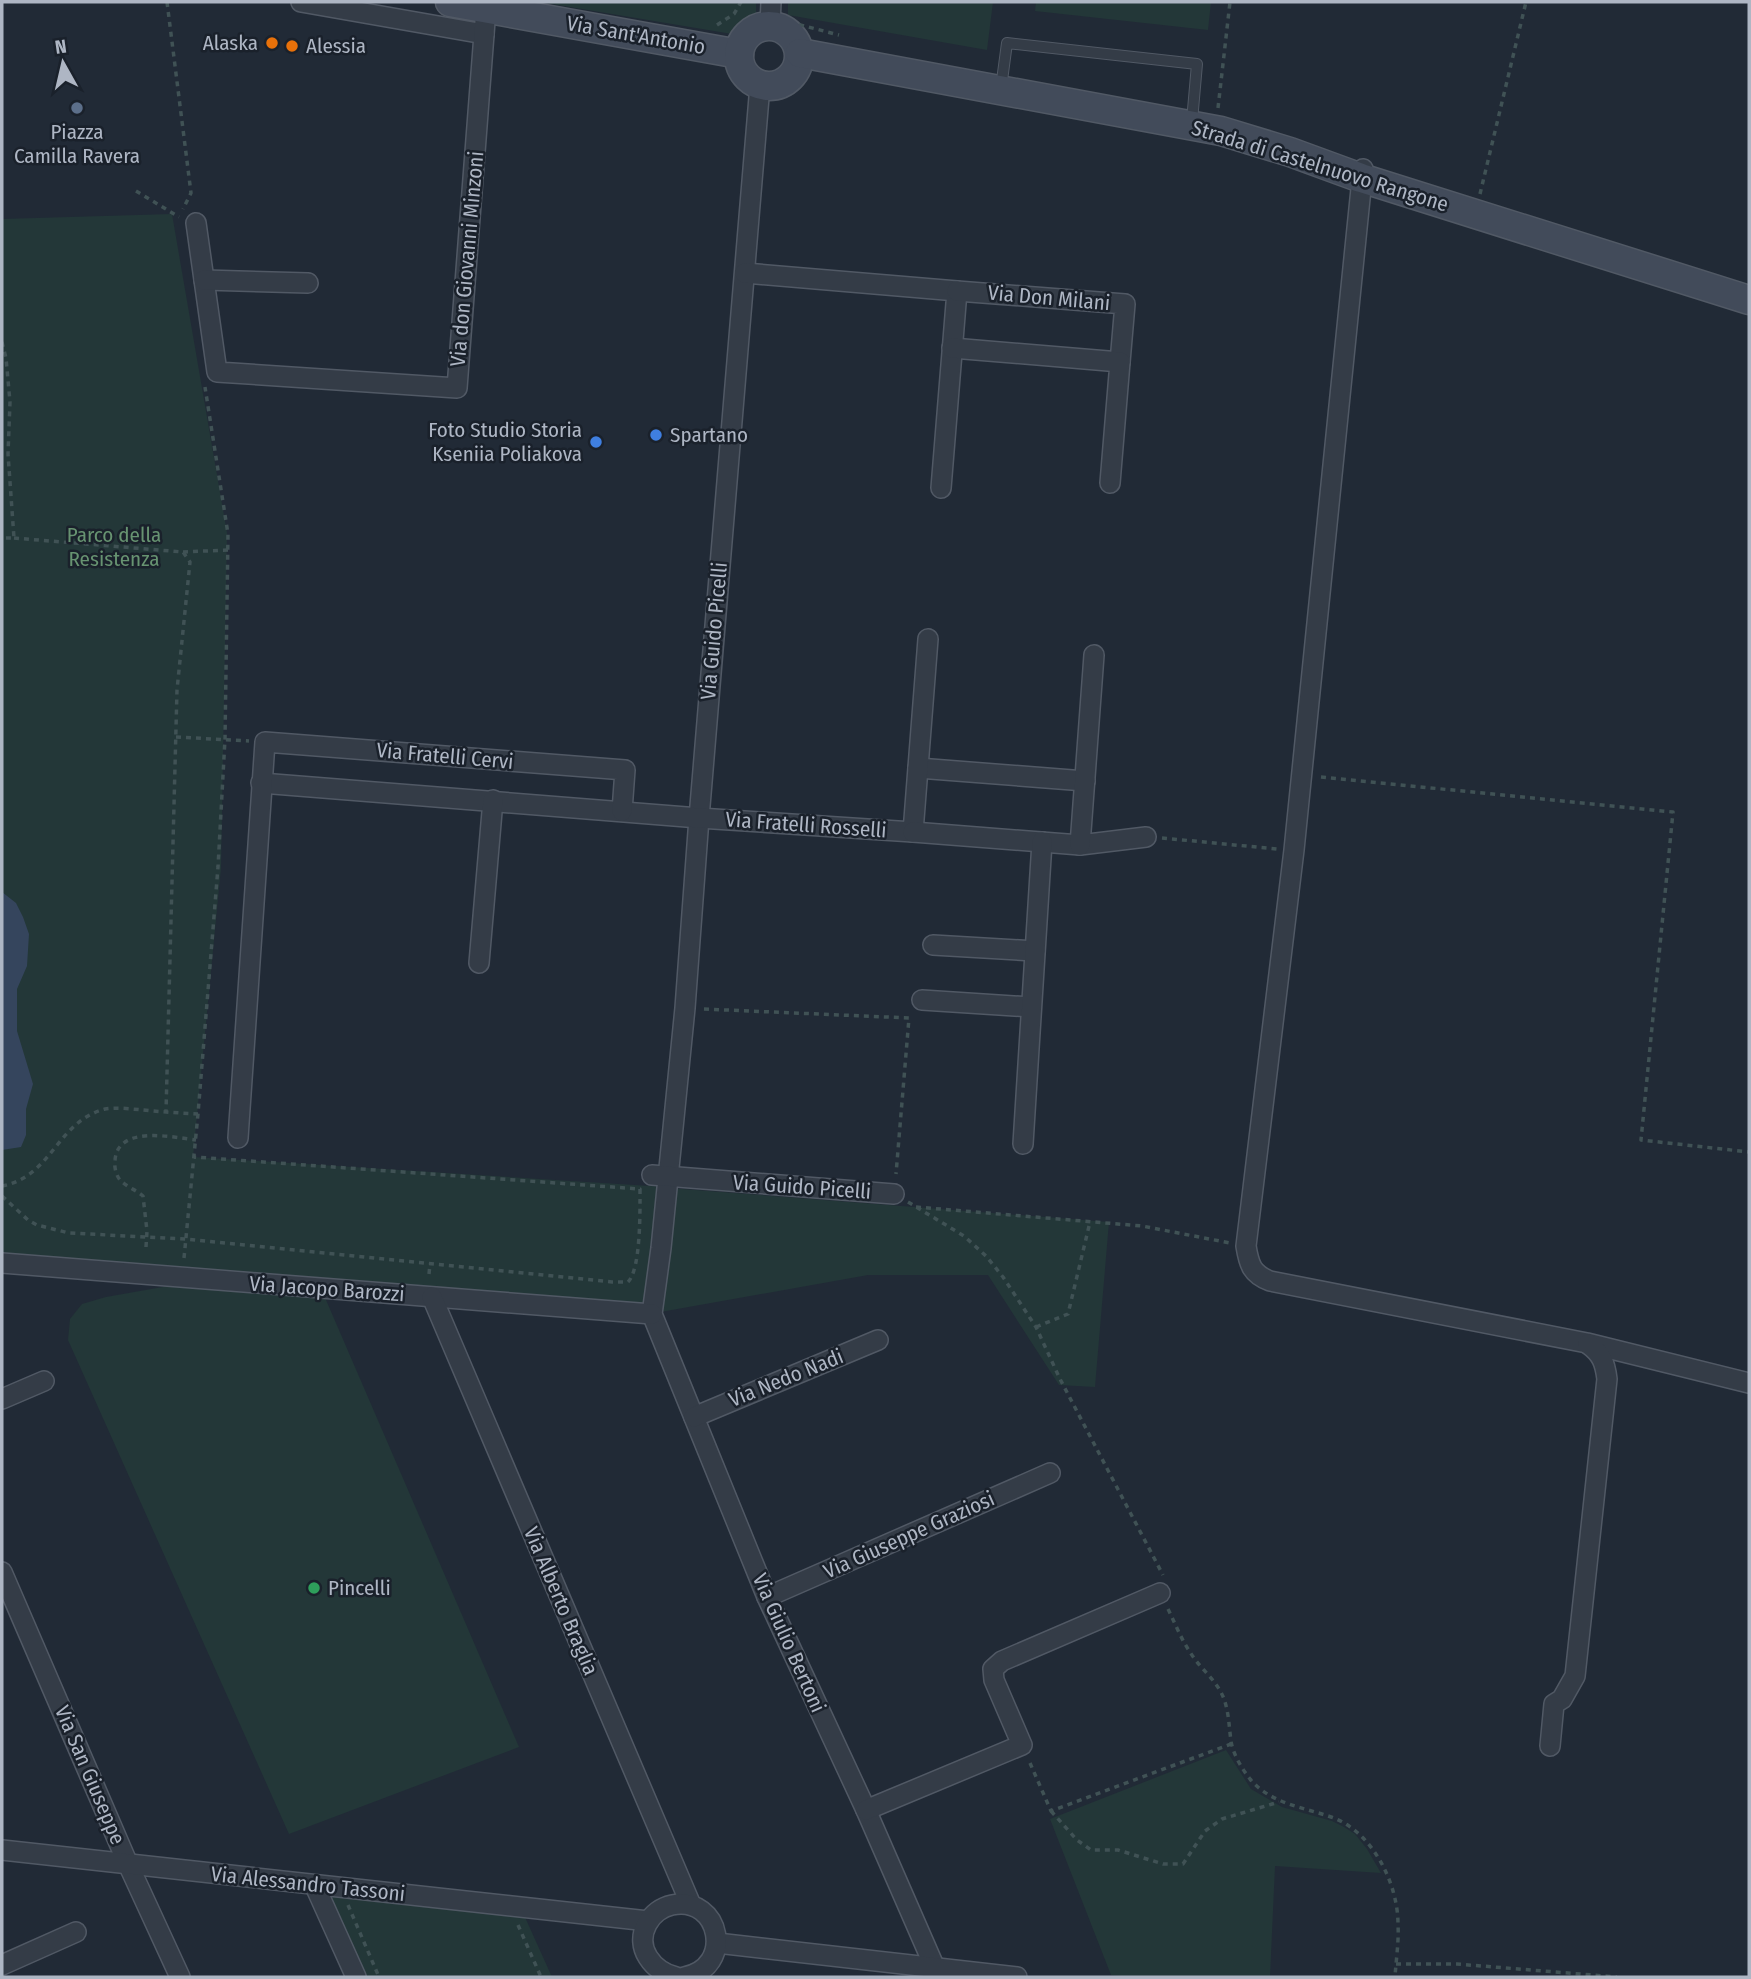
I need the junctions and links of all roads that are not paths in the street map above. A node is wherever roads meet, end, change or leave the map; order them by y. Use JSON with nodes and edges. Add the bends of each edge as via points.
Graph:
{"nodes":[{"id":1,"x":303,"y":2,"type":"edge"},
{"id":2,"x":450,"y":2,"type":"edge"},
{"id":3,"x":771,"y":14,"type":"edge"},
{"id":4,"x":485,"y":21,"type":"junction"},
{"id":5,"x":800,"y":53,"type":"junction"},
{"id":6,"x":739,"y":54,"type":"junction"},
{"id":7,"x":760,"y":85,"type":"junction"},
{"id":8,"x":1000,"y":89,"type":"junction"},
{"id":9,"x":1191,"y":125,"type":"junction"},
{"id":10,"x":1362,"y":171,"type":"junction"},
{"id":11,"x":196,"y":223,"type":"dead end"},
{"id":12,"x":745,"y":274,"type":"junction"},
{"id":13,"x":204,"y":281,"type":"junction"},
{"id":14,"x":308,"y":283,"type":"dead end"},
{"id":15,"x":957,"y":291,"type":"junction"},
{"id":16,"x":1749,"y":300,"type":"edge"},
{"id":17,"x":952,"y":348,"type":"junction"},
{"id":18,"x":1120,"y":362,"type":"junction"},
{"id":19,"x":1110,"y":483,"type":"dead end"},
{"id":20,"x":941,"y":488,"type":"dead end"},
{"id":21,"x":928,"y":639,"type":"dead end"},
{"id":22,"x":1094,"y":655,"type":"dead end"},
{"id":23,"x":918,"y":768,"type":"junction"},
{"id":24,"x":1084,"y":781,"type":"junction"},
{"id":25,"x":261,"y":783,"type":"junction"},
{"id":26,"x":493,"y":800,"type":"junction"},
{"id":27,"x":622,"y":811,"type":"junction"},
{"id":28,"x":699,"y":818,"type":"junction"},
{"id":29,"x":913,"y":832,"type":"junction"},
{"id":30,"x":1146,"y":837,"type":"road end"},
{"id":31,"x":1042,"y":842,"type":"junction"},
{"id":32,"x":1080,"y":845,"type":"junction"},
{"id":33,"x":933,"y":945,"type":"dead end"},
{"id":34,"x":1035,"y":951,"type":"junction"},
{"id":35,"x":479,"y":963,"type":"dead end"},
{"id":36,"x":922,"y":1000,"type":"dead end"},
{"id":37,"x":1031,"y":1007,"type":"junction"},
{"id":38,"x":238,"y":1138,"type":"dead end"},
{"id":39,"x":1023,"y":1143,"type":"dead end"},
{"id":40,"x":660,"y":1175,"type":"junction"},
{"id":41,"x":894,"y":1194,"type":"road end"},
{"id":42,"x":2,"y":1263,"type":"edge"},
{"id":43,"x":432,"y":1297,"type":"junction"},
{"id":44,"x":652,"y":1314,"type":"junction"},
{"id":45,"x":878,"y":1340,"type":"dead end"},
{"id":46,"x":1587,"y":1343,"type":"junction"},
{"id":47,"x":44,"y":1381,"type":"dead end"},
{"id":48,"x":1749,"y":1383,"type":"edge"},
{"id":49,"x":2,"y":1399,"type":"edge"},
{"id":50,"x":694,"y":1417,"type":"junction"},
{"id":51,"x":1050,"y":1473,"type":"dead end"},
{"id":52,"x":2,"y":1572,"type":"edge"},
{"id":53,"x":1160,"y":1593,"type":"road end"},
{"id":54,"x":767,"y":1597,"type":"junction"},
{"id":55,"x":1550,"y":1746,"type":"dead end"},
{"id":56,"x":866,"y":1810,"type":"junction"},
{"id":57,"x":2,"y":1850,"type":"edge"},
{"id":58,"x":128,"y":1864,"type":"junction"},
{"id":59,"x":315,"y":1886,"type":"junction"},
{"id":60,"x":691,"y":1905,"type":"junction"},
{"id":61,"x":646,"y":1928,"type":"junction"},
{"id":62,"x":76,"y":1932,"type":"dead end"},
{"id":63,"x":717,"y":1943,"type":"junction"},
{"id":64,"x":2,"y":1965,"type":"edge"},
{"id":65,"x":935,"y":1968,"type":"junction"},
{"id":66,"x":908,"y":1971,"type":"edge"},
{"id":67,"x":180,"y":1977,"type":"edge"},
{"id":68,"x":356,"y":1977,"type":"edge"},
{"id":69,"x":676,"y":1977,"type":"edge"},
{"id":70,"x":687,"y":1977,"type":"edge"},
{"id":71,"x":1017,"y":1977,"type":"edge"}],
"edges":[{"from":1,"to":4,"type":"street","name":"Via Sant'Antonio"},
{"from":2,"to":4,"type":"main road","name":"Via Sant'Antonio"},
{"from":3,"to":5,"type":"main road","via":[[793,37]]},
{"from":3,"to":6,"type":"main road","via":[[746,37]]},
{"from":4,"to":6,"type":"main road","name":"Via Sant'Antonio"},
{"from":4,"to":13,"type":"street","name":"Via don Giovanni Minzoni","via":[[457,388],[217,372]]},
{"from":5,"to":7,"type":"main road","via":[[789,80],[770,87]]},
{"from":5,"to":8,"type":"main road","name":"Strada di Castelnuovo Rangone"},
{"from":6,"to":7,"type":"main road","via":[[742,70]]},
{"from":7,"to":12,"type":"street","name":"Via Guido Picelli"},
{"from":8,"to":9,"type":"main road","name":"Strada di Castelnuovo Rangone"},
{"from":8,"to":9,"type":"lane","via":[[1007,43],[1196,65]]},
{"from":9,"to":10,"type":"main road","name":"Strada di Castelnuovo Rangone"},
{"from":10,"to":16,"type":"main road","name":"Strada di Castelnuovo Rangone"},
{"from":10,"to":46,"type":"street","via":[[1294,850],[1246,1246],[1251,1268],[1270,1282]]},
{"from":11,"to":13,"type":"street","name":"Via don Giovanni Minzoni"},
{"from":12,"to":15,"type":"street"},
{"from":12,"to":28,"type":"street","name":"Via Guido Picelli"},
{"from":13,"to":14,"type":"street"},
{"from":15,"to":17,"type":"street"},
{"from":15,"to":18,"type":"street","name":"Via Don Milani","via":[[1125,304]]},
{"from":17,"to":18,"type":"street"},
{"from":17,"to":20,"type":"street"},
{"from":18,"to":19,"type":"street"},
{"from":21,"to":23,"type":"street","name":"Via Fratelli Rosselli"},
{"from":22,"to":24,"type":"street"},
{"from":23,"to":24,"type":"street"},
{"from":23,"to":29,"type":"street","name":"Via Fratelli Rosselli"},
{"from":24,"to":32,"type":"street"},
{"from":25,"to":26,"type":"street","name":"Via Fratelli Cervi"},
{"from":25,"to":27,"type":"street","name":"Via Fratelli Cervi","via":[[265,742],[514,761],[625,770]]},
{"from":25,"to":38,"type":"street","name":"Via Fratelli Cervi"},
{"from":26,"to":27,"type":"street","name":"Via Fratelli Cervi"},
{"from":26,"to":35,"type":"street","name":"Via Fratelli Cervi"},
{"from":27,"to":28,"type":"street","name":"Via Fratelli Cervi"},
{"from":28,"to":29,"type":"street","name":"Via Fratelli Rosselli"},
{"from":28,"to":40,"type":"street","name":"Via Guido Picelli","via":[[685,1008]]},
{"from":29,"to":31,"type":"street","name":"Via Fratelli Rosselli"},
{"from":30,"to":32,"type":"street","name":"Via Fratelli Rosselli"},
{"from":31,"to":32,"type":"street","name":"Via Fratelli Rosselli"},
{"from":31,"to":34,"type":"street"},
{"from":33,"to":34,"type":"street"},
{"from":34,"to":37,"type":"street"},
{"from":36,"to":37,"type":"street"},
{"from":37,"to":39,"type":"street"},
{"from":40,"to":41,"type":"street","name":"Via Guido Picelli"},
{"from":40,"to":44,"type":"street","name":"Via Guido Picelli","via":[[662,1248]]},
{"from":42,"to":43,"type":"street","name":"Via Jacopo Barozzi"},
{"from":43,"to":44,"type":"street","name":"Via Jacopo Barozzi"},
{"from":43,"to":60,"type":"street","name":"Via Alberto Braglia"},
{"from":44,"to":50,"type":"street","name":"Via Giulio Bertoni"},
{"from":45,"to":50,"type":"street","name":"Via Nedo Nadi"},
{"from":46,"to":48,"type":"street"},
{"from":46,"to":55,"type":"street","via":[[1603,1358],[1607,1380],[1575,1676],[1554,1704]]},
{"from":47,"to":49,"type":"street"},
{"from":50,"to":54,"type":"street","name":"Via Giulio Bertoni"},
{"from":51,"to":54,"type":"street","name":"Via Giuseppe Graziosi"},
{"from":52,"to":58,"type":"street","name":"Via San Giuseppe"},
{"from":53,"to":56,"type":"street","via":[[1002,1661],[993,1669],[993,1680],[1022,1745]]},
{"from":54,"to":56,"type":"street","name":"Via Giulio Bertoni"},
{"from":56,"to":65,"type":"street","name":"Via Giulio Bertoni"},
{"from":57,"to":58,"type":"street","name":"Via Alessandro Tassoni"},
{"from":58,"to":59,"type":"street","name":"Via Alessandro Tassoni"},
{"from":58,"to":67,"type":"street","name":"Via San Giuseppe"},
{"from":59,"to":61,"type":"street","name":"Via Alessandro Tassoni","via":[[614,1918]]},
{"from":59,"to":68,"type":"street"},
{"from":60,"to":61,"type":"street","via":[[667,1906]]},
{"from":60,"to":63,"type":"street","via":[[710,1920]]},
{"from":61,"to":69,"type":"street","via":[[648,1958],[655,1968]]},
{"from":62,"to":64,"type":"street"},
{"from":63,"to":66,"type":"street"},
{"from":63,"to":70,"type":"street","via":[[708,1965]]},
{"from":65,"to":66,"type":"street"},
{"from":65,"to":71,"type":"street"}]}
